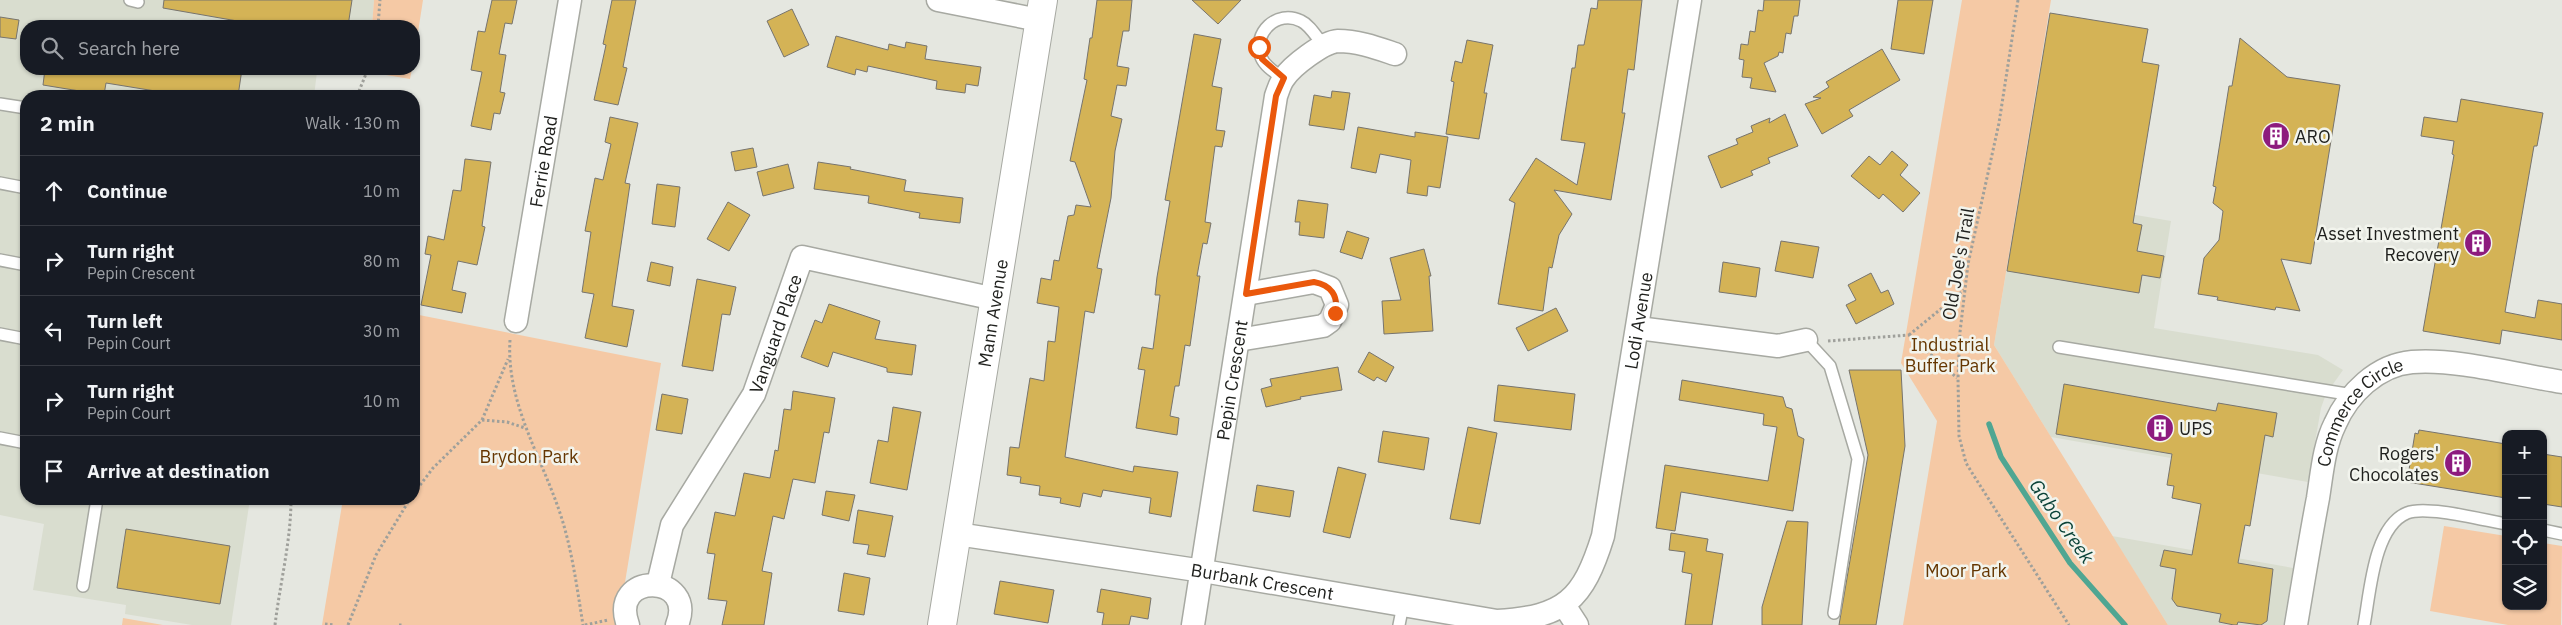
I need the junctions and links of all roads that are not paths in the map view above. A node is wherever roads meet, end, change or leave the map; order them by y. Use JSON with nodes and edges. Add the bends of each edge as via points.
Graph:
{"nodes":[{"id":1,"x":570,"y":0,"type":"edge"},
{"id":2,"x":938,"y":0,"type":"edge"},
{"id":3,"x":1690,"y":0,"type":"edge"},
{"id":4,"x":1041,"y":10,"type":"edge"},
{"id":5,"x":1324,"y":46,"type":"junction"},
{"id":6,"x":1396,"y":54,"type":"dead end"},
{"id":7,"x":1284,"y":78,"type":"junction"},
{"id":8,"x":0,"y":104,"type":"edge"},
{"id":9,"x":20,"y":107,"type":"edge"},
{"id":10,"x":0,"y":183,"type":"edge"},
{"id":11,"x":20,"y":187,"type":"edge"},
{"id":12,"x":0,"y":260,"type":"edge"},
{"id":13,"x":20,"y":264,"type":"edge"},
{"id":14,"x":1246,"y":294,"type":"junction"},
{"id":15,"x":994,"y":299,"type":"junction"},
{"id":16,"x":516,"y":321,"type":"road end"},
{"id":17,"x":1638,"y":328,"type":"junction"},
{"id":18,"x":0,"y":334,"type":"edge"},
{"id":19,"x":20,"y":338,"type":"edge"},
{"id":20,"x":1238,"y":340,"type":"junction"},
{"id":21,"x":1806,"y":340,"type":"joint"},
{"id":22,"x":2059,"y":347,"type":"dead end"},
{"id":23,"x":2562,"y":382,"type":"edge"},
{"id":24,"x":2353,"y":395,"type":"junction"},
{"id":25,"x":0,"y":438,"type":"edge"},
{"id":26,"x":20,"y":441,"type":"edge"},
{"id":27,"x":96,"y":505,"type":"edge"},
{"id":28,"x":2502,"y":523,"type":"edge"},
{"id":29,"x":2547,"y":531,"type":"edge"},
{"id":30,"x":957,"y":534,"type":"junction"},
{"id":31,"x":2562,"y":534,"type":"edge"},
{"id":32,"x":1203,"y":571,"type":"junction"},
{"id":33,"x":658,"y":584,"type":"junction"},
{"id":34,"x":83,"y":586,"type":"dead end"},
{"id":35,"x":1564,"y":605,"type":"junction"},
{"id":36,"x":1834,"y":613,"type":"dead end"},
{"id":37,"x":1401,"y":615,"type":"edge"},
{"id":38,"x":628,"y":625,"type":"edge"},
{"id":39,"x":677,"y":625,"type":"edge"},
{"id":40,"x":942,"y":625,"type":"edge"},
{"id":41,"x":1193,"y":625,"type":"edge"},
{"id":42,"x":1577,"y":625,"type":"edge"},
{"id":43,"x":2296,"y":625,"type":"edge"},
{"id":44,"x":2364,"y":625,"type":"edge"}],
"edges":[{"from":1,"to":16,"type":"street","name":"Ferrie Road"},
{"from":2,"to":4,"type":"street"},
{"from":3,"to":17,"type":"street","name":"Lodi Avenue"},
{"from":4,"to":15,"type":"main road","name":"Mann Avenue"},
{"from":5,"to":6,"type":"street","name":"Pepin Crescent","via":[[1336,41],[1368,44]]},
{"from":5,"to":7,"type":"street","name":"Pepin Crescent","via":[[1298,63]]},
{"from":5,"to":7,"type":"lane","via":[[1302,21],[1278,19],[1268,25],[1259,47],[1262,59]]},
{"from":7,"to":14,"type":"street","name":"Pepin Crescent","via":[[1276,96]]},
{"from":8,"to":9,"type":"lane"},
{"from":10,"to":11,"type":"lane"},
{"from":12,"to":13,"type":"lane"},
{"from":14,"to":20,"type":"street","name":"Pepin Crescent"},
{"from":14,"to":20,"type":"street","via":[[1314,282],[1330,288],[1337,305],[1335,313],[1323,326]]},
{"from":15,"to":30,"type":"main road","name":"Mann Avenue"},
{"from":15,"to":33,"type":"street","name":"Vanguard Place","via":[[802,257],[754,394],[672,525]]},
{"from":17,"to":21,"type":"street","via":[[1778,346]]},
{"from":17,"to":35,"type":"street","name":"Lodi Avenue","via":[[1603,536],[1592,569],[1580,590]]},
{"from":18,"to":19,"type":"lane"},
{"from":20,"to":32,"type":"street","name":"Pepin Crescent"},
{"from":21,"to":36,"type":"lane","via":[[1830,366],[1858,459]]},
{"from":22,"to":24,"type":"lane"},
{"from":23,"to":24,"type":"street","name":"Commerce Circle","via":[[2438,362],[2410,362],[2384,371]]},
{"from":24,"to":43,"type":"street","name":"Commerce Circle","via":[[2334,425],[2326,454]]},
{"from":25,"to":26,"type":"lane"},
{"from":27,"to":34,"type":"lane"},
{"from":28,"to":44,"type":"lane","via":[[2432,511],[2407,513],[2395,522],[2376,555]]},
{"from":29,"to":31,"type":"lane"},
{"from":30,"to":32,"type":"street","name":"Burbank Crescent"},
{"from":30,"to":40,"type":"main road","name":"Mann Avenue"},
{"from":32,"to":37,"type":"street","name":"Burbank Crescent"},
{"from":32,"to":41,"type":"street","name":"Pepin Crescent"},
{"from":33,"to":38,"type":"street","via":[[637,588],[629,596],[625,606]]},
{"from":33,"to":39,"type":"street","via":[[671,592],[680,604]]},
{"from":35,"to":37,"type":"street","name":"Burbank Crescent","via":[[1526,620],[1496,622]]},
{"from":35,"to":42,"type":"street"}]}
